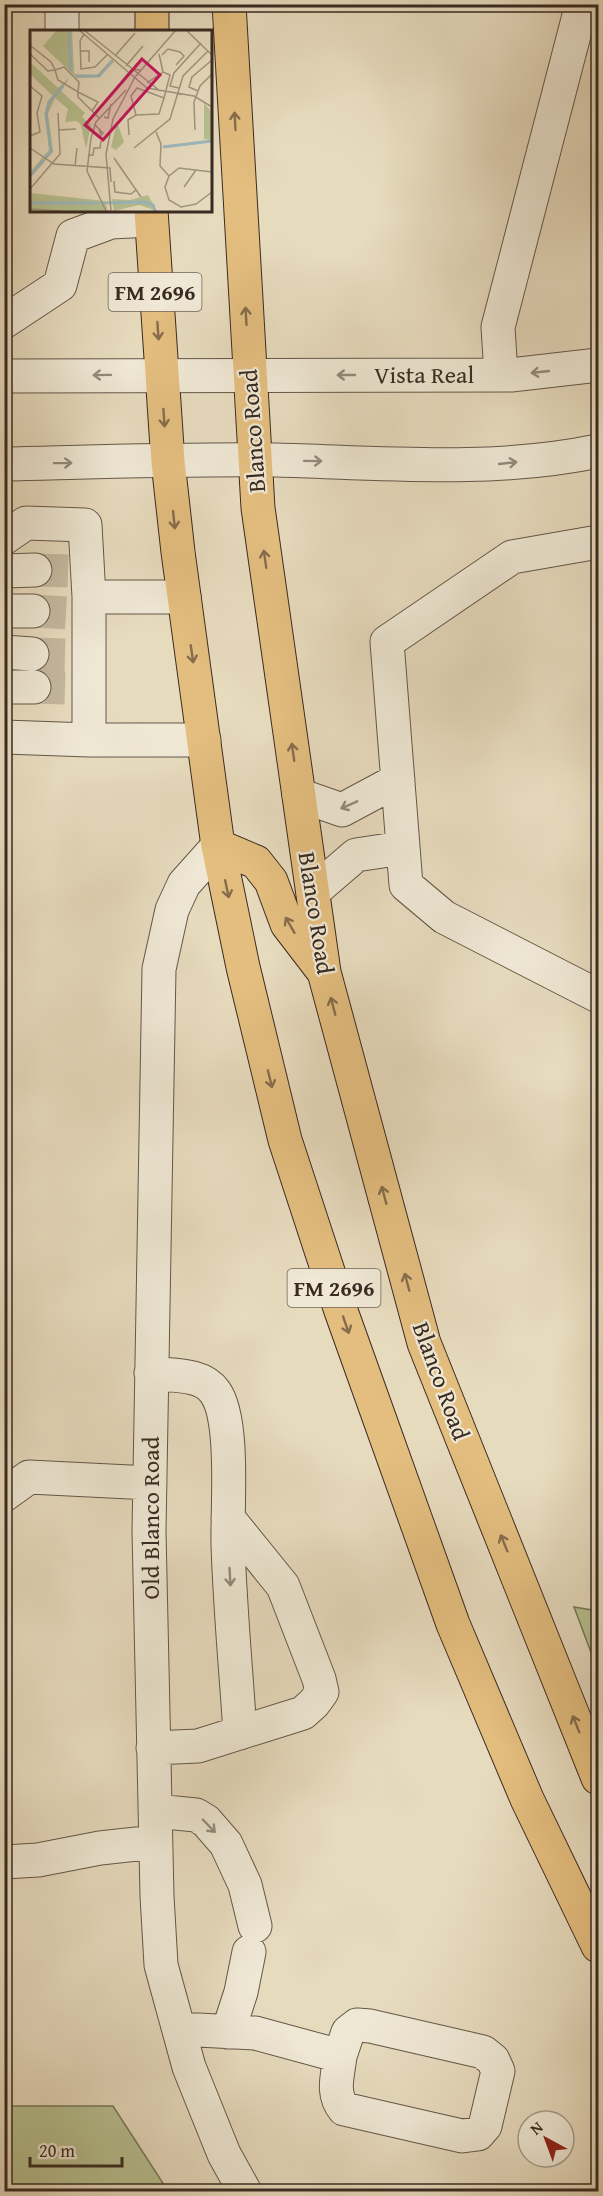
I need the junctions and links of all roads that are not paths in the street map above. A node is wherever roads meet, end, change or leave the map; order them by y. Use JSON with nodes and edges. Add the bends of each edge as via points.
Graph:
{"nodes":[{"id":1,"x":62,"y":4,"type":"edge"},
{"id":2,"x":152,"y":4,"type":"edge"},
{"id":3,"x":229,"y":4,"type":"edge"},
{"id":4,"x":582,"y":4,"type":"edge"},
{"id":5,"x":62,"y":30,"type":"edge"},
{"id":6,"x":152,"y":30,"type":"edge"},
{"id":7,"x":151,"y":215,"type":"edge"},
{"id":8,"x":4,"y":322,"type":"edge"},
{"id":9,"x":598,"y":365,"type":"edge"},
{"id":10,"x":161,"y":374,"type":"junction"},
{"id":11,"x":249,"y":374,"type":"junction"},
{"id":12,"x":501,"y":375,"type":"junction"},
{"id":13,"x":4,"y":376,"type":"edge"},
{"id":14,"x":598,"y":452,"type":"edge"},
{"id":15,"x":255,"y":460,"type":"junction"},
{"id":16,"x":168,"y":462,"type":"junction"},
{"id":17,"x":4,"y":464,"type":"edge"},
{"id":18,"x":4,"y":538,"type":"edge"},
{"id":19,"x":598,"y":542,"type":"edge"},
{"id":20,"x":80,"y":594,"type":"junction"},
{"id":21,"x":184,"y":597,"type":"junction"},
{"id":22,"x":48,"y":688,"type":"edge"},
{"id":23,"x":4,"y":738,"type":"edge"},
{"id":24,"x":89,"y":740,"type":"junction"},
{"id":25,"x":204,"y":741,"type":"junction"},
{"id":26,"x":398,"y":780,"type":"junction"},
{"id":27,"x":299,"y":795,"type":"junction"},
{"id":28,"x":218,"y":846,"type":"junction"},
{"id":29,"x":402,"y":848,"type":"junction"},
{"id":30,"x":313,"y":892,"type":"junction"},
{"id":31,"x":324,"y":972,"type":"junction"},
{"id":32,"x":598,"y":996,"type":"edge"},
{"id":33,"x":151,"y":1373,"type":"junction"},
{"id":34,"x":150,"y":1483,"type":"junction"},
{"id":35,"x":4,"y":1495,"type":"edge"},
{"id":36,"x":228,"y":1518,"type":"junction"},
{"id":37,"x":240,"y":1733,"type":"junction"},
{"id":38,"x":153,"y":1748,"type":"junction"},
{"id":39,"x":598,"y":1778,"type":"edge"},
{"id":40,"x":155,"y":1826,"type":"junction"},
{"id":41,"x":4,"y":1862,"type":"edge"},
{"id":42,"x":598,"y":1946,"type":"edge"},
{"id":43,"x":179,"y":2029,"type":"junction"},
{"id":44,"x":228,"y":2032,"type":"junction"},
{"id":45,"x":340,"y":2056,"type":"junction"},
{"id":46,"x":245,"y":2192,"type":"edge"}],
"edges":[{"from":1,"to":5,"type":"street"},
{"from":2,"to":6,"type":"main road"},
{"from":11,"to":3,"type":"main road","name":"Blanco Road","number":"FM 2696","one_way":true},
{"from":4,"to":12,"type":"street","via":[[498,327]]},
{"from":7,"to":8,"type":"street","via":[[111,222],[73,236],[60,285]]},
{"from":7,"to":10,"type":"main road","number":"FM 2696","one_way":true},
{"from":9,"to":12,"type":"street","name":"Vista Real","one_way":true},
{"from":10,"to":11,"type":"street","name":"Vista Real"},
{"from":10,"to":13,"type":"street","name":"Vista Real","one_way":true},
{"from":10,"to":16,"type":"main road","number":"FM 2696","one_way":true},
{"from":12,"to":11,"type":"street","name":"Vista Real","one_way":true},
{"from":11,"to":15,"type":"main road","name":"Blanco Road","number":"FM 2696"},
{"from":15,"to":14,"type":"street","one_way":true,"via":[[487,465]]},
{"from":15,"to":16,"type":"street"},
{"from":27,"to":15,"type":"main road","name":"Blanco Road","number":"FM 2696","one_way":true,"via":[[258,508]]},
{"from":17,"to":16,"type":"street","one_way":true},
{"from":16,"to":21,"type":"main road","number":"FM 2696","one_way":true},
{"from":18,"to":20,"type":"street","via":[[26,523],[85,525]]},
{"from":19,"to":26,"type":"street","via":[[512,557],[387,642]]},
{"from":20,"to":21,"type":"street"},
{"from":20,"to":22,"type":"street","via":[[79,655]]},
{"from":21,"to":25,"type":"main road","number":"FM 2696","one_way":true},
{"from":22,"to":24,"type":"street"},
{"from":23,"to":24,"type":"street"},
{"from":24,"to":25,"type":"street"},
{"from":25,"to":28,"type":"main road","number":"FM 2696"},
{"from":26,"to":27,"type":"street","one_way":true,"via":[[342,810]]},
{"from":26,"to":29,"type":"street"},
{"from":27,"to":30,"type":"main road","name":"Blanco Road","number":"FM 2696"},
{"from":31,"to":28,"type":"main road","one_way":true,"via":[[287,924],[271,881],[256,862]]},
{"from":28,"to":33,"type":"street","name":"Old Blanco Road","via":[[184,884],[172,910],[159,969]]},
{"from":28,"to":42,"type":"main road","number":"FM 2696","one_way":true,"via":[[285,1140],[352,1342],[453,1624],[526,1799]]},
{"from":29,"to":30,"type":"street","via":[[356,855]]},
{"from":29,"to":32,"type":"street","via":[[406,885],[444,917]]},
{"from":30,"to":31,"type":"main road","name":"Blanco Road","number":"FM 2696"},
{"from":39,"to":31,"type":"main road","name":"Blanco Road","number":"FM 2696","one_way":true,"via":[[423,1342]]},
{"from":33,"to":34,"type":"street","name":"Old Blanco Road"},
{"from":33,"to":36,"type":"street","via":[[200,1379],[214,1391],[224,1408]]},
{"from":34,"to":35,"type":"street","via":[[29,1477]]},
{"from":34,"to":38,"type":"street","name":"Old Blanco Road"},
{"from":36,"to":37,"type":"street","one_way":true},
{"from":36,"to":37,"type":"street","via":[[283,1586],[322,1692],[303,1713]]},
{"from":37,"to":38,"type":"street","via":[[198,1746]]},
{"from":38,"to":40,"type":"street","name":"Old Blanco Road"},
{"from":40,"to":41,"type":"street","via":[[100,1848]]},
{"from":40,"to":43,"type":"street","name":"Old Blanco Road","via":[[161,1965]]},
{"from":40,"to":44,"type":"street","one_way":true,"via":[[196,1815],[206,1821],[226,1844],[245,1885],[252,1939]]},
{"from":43,"to":44,"type":"street"},
{"from":43,"to":46,"type":"street","name":"Old Blanco Road","via":[[189,2067],[224,2154]]},
{"from":44,"to":45,"type":"street","via":[[255,2033]]},
{"from":45,"to":45,"type":"street","via":[[348,2032],[357,2025],[483,2052],[498,2071],[485,2126],[478,2134],[462,2136],[344,2109],[335,2090]]}]}
